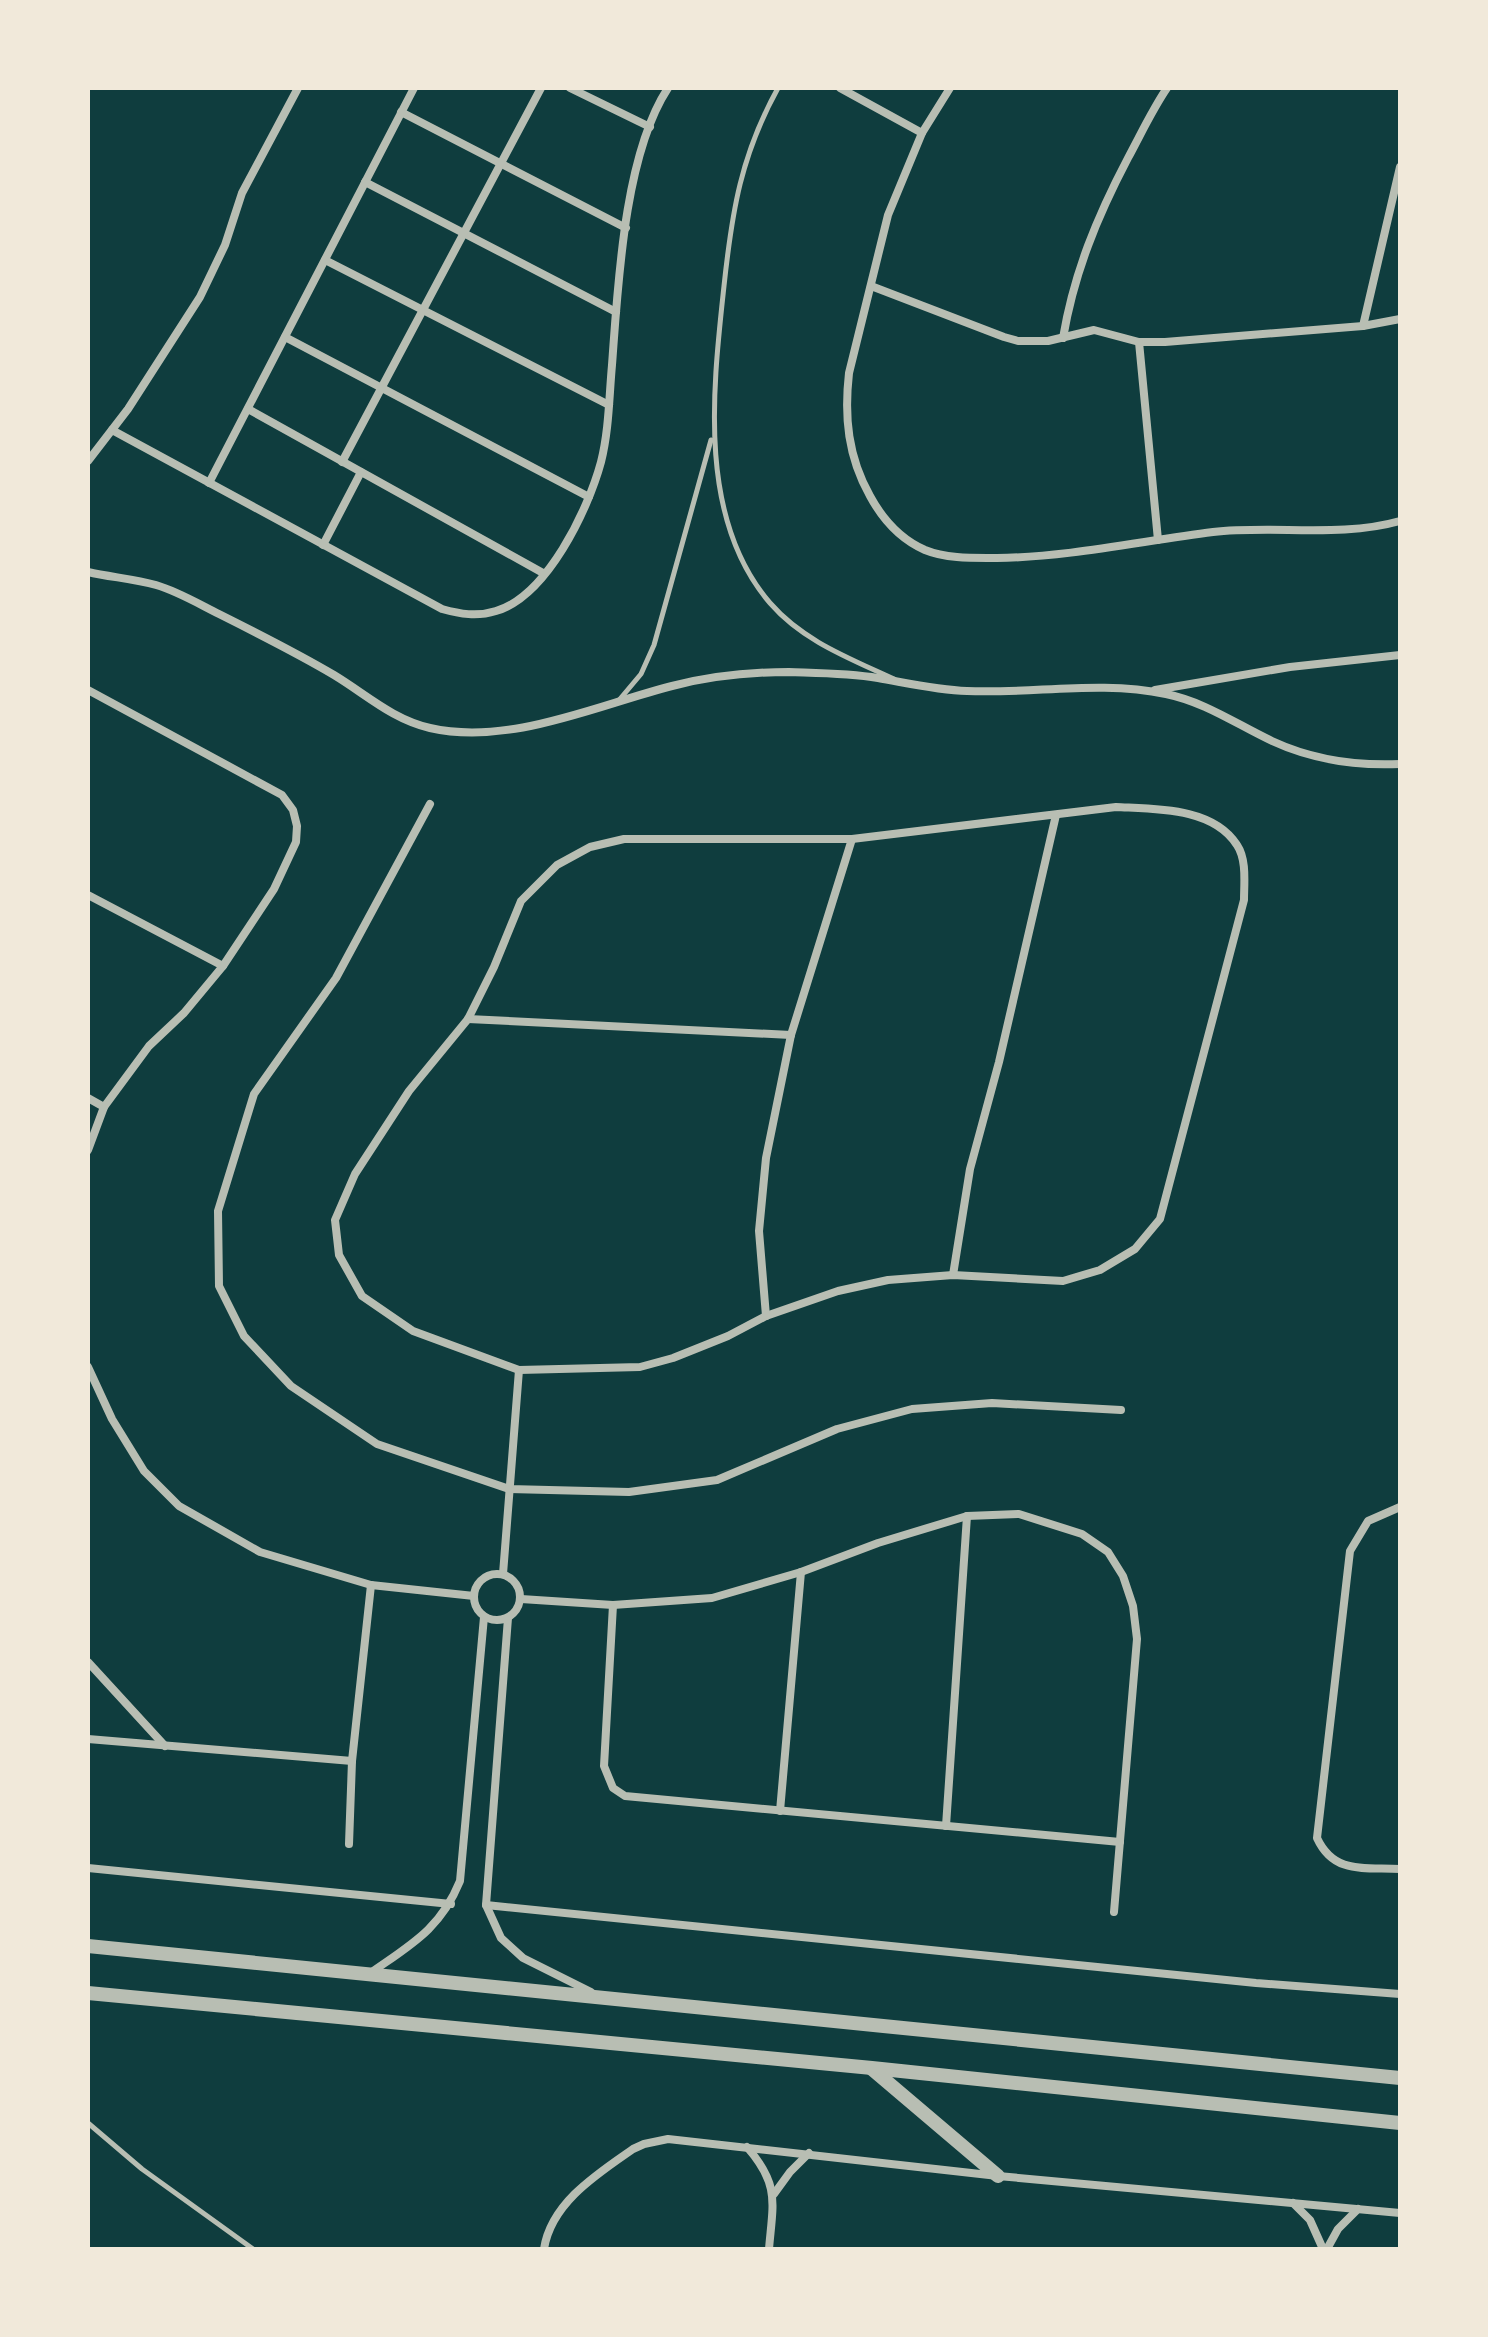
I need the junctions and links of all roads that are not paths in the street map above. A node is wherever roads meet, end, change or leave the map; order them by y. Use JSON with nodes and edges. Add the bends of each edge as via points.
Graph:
{"nodes":[{"id":1,"x":298,"y":88,"type":"edge"},
{"id":2,"x":414,"y":88,"type":"edge"},
{"id":3,"x":541,"y":88,"type":"edge"},
{"id":4,"x":570,"y":88,"type":"edge"},
{"id":5,"x":668,"y":88,"type":"edge"},
{"id":6,"x":778,"y":88,"type":"edge"},
{"id":7,"x":840,"y":88,"type":"edge"},
{"id":8,"x":950,"y":88,"type":"edge"},
{"id":9,"x":1167,"y":88,"type":"edge"},
{"id":10,"x":401,"y":112,"type":"junction"},
{"id":11,"x":650,"y":127,"type":"junction"},
{"id":12,"x":922,"y":133,"type":"junction"},
{"id":13,"x":501,"y":164,"type":"junction"},
{"id":14,"x":1400,"y":167,"type":"edge"},
{"id":15,"x":365,"y":182,"type":"junction"},
{"id":16,"x":626,"y":228,"type":"junction"},
{"id":17,"x":464,"y":233,"type":"junction"},
{"id":18,"x":325,"y":260,"type":"junction"},
{"id":19,"x":871,"y":286,"type":"junction"},
{"id":20,"x":423,"y":310,"type":"junction"},
{"id":21,"x":616,"y":312,"type":"junction"},
{"id":22,"x":1400,"y":319,"type":"edge"},
{"id":23,"x":1363,"y":326,"type":"junction"},
{"id":24,"x":285,"y":337,"type":"junction"},
{"id":25,"x":1063,"y":338,"type":"junction"},
{"id":26,"x":1139,"y":342,"type":"junction"},
{"id":27,"x":382,"y":388,"type":"junction"},
{"id":28,"x":609,"y":405,"type":"junction"},
{"id":29,"x":248,"y":409,"type":"junction"},
{"id":30,"x":112,"y":430,"type":"junction"},
{"id":31,"x":713,"y":435,"type":"junction"},
{"id":32,"x":88,"y":461,"type":"edge"},
{"id":33,"x":342,"y":462,"type":"junction"},
{"id":34,"x":361,"y":472,"type":"junction"},
{"id":35,"x":209,"y":483,"type":"junction"},
{"id":36,"x":589,"y":497,"type":"junction"},
{"id":37,"x":1400,"y":521,"type":"edge"},
{"id":38,"x":1158,"y":540,"type":"junction"},
{"id":39,"x":323,"y":545,"type":"junction"},
{"id":40,"x":88,"y":572,"type":"edge"},
{"id":41,"x":543,"y":573,"type":"junction"},
{"id":42,"x":1400,"y":655,"type":"edge"},
{"id":43,"x":902,"y":682,"type":"junction"},
{"id":44,"x":1150,"y":691,"type":"junction"},
{"id":45,"x":89,"y":692,"type":"edge"},
{"id":46,"x":614,"y":705,"type":"junction"},
{"id":47,"x":1400,"y":764,"type":"edge"},
{"id":48,"x":430,"y":804,"type":"dead end"},
{"id":49,"x":1056,"y":815,"type":"junction"},
{"id":50,"x":852,"y":839,"type":"junction"},
{"id":51,"x":88,"y":895,"type":"edge"},
{"id":52,"x":223,"y":966,"type":"junction"},
{"id":53,"x":468,"y":1019,"type":"junction"},
{"id":54,"x":791,"y":1035,"type":"junction"},
{"id":55,"x":88,"y":1098,"type":"edge"},
{"id":56,"x":104,"y":1107,"type":"junction"},
{"id":57,"x":88,"y":1150,"type":"edge"},
{"id":58,"x":953,"y":1275,"type":"junction"},
{"id":59,"x":766,"y":1316,"type":"junction"},
{"id":60,"x":88,"y":1367,"type":"edge"},
{"id":61,"x":519,"y":1370,"type":"junction"},
{"id":62,"x":1121,"y":1410,"type":"dead end"},
{"id":63,"x":509,"y":1489,"type":"junction"},
{"id":64,"x":1400,"y":1507,"type":"edge"},
{"id":65,"x":967,"y":1516,"type":"junction"},
{"id":66,"x":801,"y":1572,"type":"junction"},
{"id":67,"x":503,"y":1574,"type":"junction"},
{"id":68,"x":371,"y":1585,"type":"junction"},
{"id":69,"x":474,"y":1596,"type":"junction"},
{"id":70,"x":521,"y":1599,"type":"junction"},
{"id":71,"x":613,"y":1605,"type":"junction"},
{"id":72,"x":484,"y":1617,"type":"junction"},
{"id":73,"x":508,"y":1618,"type":"junction"},
{"id":74,"x":88,"y":1662,"type":"edge"},
{"id":75,"x":88,"y":1739,"type":"edge"},
{"id":76,"x":165,"y":1746,"type":"junction"},
{"id":77,"x":352,"y":1761,"type":"junction"},
{"id":78,"x":780,"y":1811,"type":"junction"},
{"id":79,"x":946,"y":1826,"type":"junction"},
{"id":80,"x":1120,"y":1842,"type":"junction"},
{"id":81,"x":349,"y":1844,"type":"dead end"},
{"id":82,"x":88,"y":1868,"type":"edge"},
{"id":83,"x":1400,"y":1869,"type":"edge"},
{"id":84,"x":451,"y":1904,"type":"junction"},
{"id":85,"x":486,"y":1905,"type":"junction"},
{"id":86,"x":1114,"y":1912,"type":"dead end"},
{"id":87,"x":88,"y":1946,"type":"edge"},
{"id":88,"x":368,"y":1974,"type":"junction"},
{"id":89,"x":88,"y":1993,"type":"edge"},
{"id":90,"x":1400,"y":1994,"type":"edge"},
{"id":91,"x":603,"y":1998,"type":"junction"},
{"id":92,"x":872,"y":2068,"type":"junction"},
{"id":93,"x":1400,"y":2078,"type":"edge"},
{"id":94,"x":88,"y":2123,"type":"edge"},
{"id":95,"x":1400,"y":2123,"type":"edge"},
{"id":96,"x":747,"y":2147,"type":"junction"},
{"id":97,"x":809,"y":2153,"type":"junction"},
{"id":98,"x":998,"y":2176,"type":"junction"},
{"id":99,"x":774,"y":2194,"type":"junction"},
{"id":100,"x":1293,"y":2203,"type":"junction"},
{"id":101,"x":1358,"y":2209,"type":"junction"},
{"id":102,"x":1400,"y":2213,"type":"edge"},
{"id":103,"x":253,"y":2249,"type":"edge"},
{"id":104,"x":544,"y":2249,"type":"edge"},
{"id":105,"x":769,"y":2249,"type":"edge"},
{"id":106,"x":1325,"y":2249,"type":"edge"}],
"edges":[{"from":1,"to":30,"type":"street","via":[[242,193],[200,297]]},
{"from":2,"to":10,"type":"street"},
{"from":3,"to":13,"type":"street"},
{"from":4,"to":11,"type":"street"},
{"from":5,"to":11,"type":"street"},
{"from":6,"to":31,"type":"lane","via":[[750,144],[734,206],[715,362]]},
{"from":7,"to":12,"type":"street"},
{"from":8,"to":12,"type":"street"},
{"from":9,"to":25,"type":"street","via":[[1096,221],[1074,282]]},
{"from":10,"to":13,"type":"street"},
{"from":10,"to":15,"type":"street"},
{"from":11,"to":16,"type":"street"},
{"from":12,"to":19,"type":"street","via":[[888,215]]},
{"from":13,"to":16,"type":"street"},
{"from":13,"to":17,"type":"street"},
{"from":14,"to":23,"type":"street"},
{"from":15,"to":17,"type":"street"},
{"from":15,"to":18,"type":"street"},
{"from":16,"to":21,"type":"street"},
{"from":17,"to":20,"type":"street"},
{"from":17,"to":21,"type":"street"},
{"from":18,"to":20,"type":"street"},
{"from":18,"to":24,"type":"street"},
{"from":19,"to":25,"type":"street","via":[[1004,337],[1033,342]]},
{"from":19,"to":38,"type":"street","via":[[849,373],[846,418],[863,484],[892,528],[927,551],[975,558],[1074,553]]},
{"from":20,"to":27,"type":"street"},
{"from":20,"to":28,"type":"street"},
{"from":21,"to":28,"type":"street"},
{"from":22,"to":23,"type":"street"},
{"from":23,"to":26,"type":"street"},
{"from":24,"to":27,"type":"street"},
{"from":24,"to":29,"type":"street"},
{"from":25,"to":26,"type":"street","via":[[1094,330]]},
{"from":26,"to":38,"type":"street"},
{"from":27,"to":33,"type":"street"},
{"from":27,"to":36,"type":"street"},
{"from":28,"to":36,"type":"street","via":[[601,463]]},
{"from":29,"to":33,"type":"street"},
{"from":29,"to":35,"type":"street"},
{"from":30,"to":32,"type":"street"},
{"from":30,"to":35,"type":"street"},
{"from":31,"to":43,"type":"lane","via":[[732,533],[769,602],[821,645]]},
{"from":31,"to":46,"type":"lane","via":[[654,645],[641,674]]},
{"from":33,"to":34,"type":"street"},
{"from":34,"to":39,"type":"street"},
{"from":34,"to":41,"type":"street"},
{"from":35,"to":39,"type":"street"},
{"from":36,"to":41,"type":"street"},
{"from":37,"to":38,"type":"street","via":[[1367,528],[1260,529]]},
{"from":39,"to":41,"type":"street","via":[[455,613],[483,614],[509,605]]},
{"from":40,"to":46,"type":"street","via":[[157,585],[335,676],[391,714],[433,728],[493,730]]},
{"from":42,"to":44,"type":"street"},
{"from":43,"to":44,"type":"street","via":[[964,691],[1092,686]]},
{"from":43,"to":46,"type":"street","via":[[818,673],[739,674],[670,686]]},
{"from":44,"to":47,"type":"street","via":[[1203,705],[1272,741],[1319,758]]},
{"from":45,"to":52,"type":"street","via":[[282,795],[293,810],[296,842],[274,889]]},
{"from":48,"to":63,"type":"street","via":[[336,978],[254,1094],[218,1211],[219,1286],[244,1336],[291,1386],[377,1444]]},
{"from":49,"to":50,"type":"street"},
{"from":49,"to":58,"type":"street","via":[[970,1169]]},
{"from":49,"to":58,"type":"street","via":[[1116,807],[1169,809],[1216,823],[1238,845],[1244,900],[1160,1219],[1135,1249],[1100,1270],[1063,1281]]},
{"from":50,"to":53,"type":"street","via":[[624,839],[590,847],[557,865],[521,901]]},
{"from":50,"to":54,"type":"street"},
{"from":51,"to":52,"type":"street"},
{"from":52,"to":56,"type":"street","via":[[149,1046]]},
{"from":53,"to":54,"type":"street"},
{"from":53,"to":61,"type":"street","via":[[409,1091],[355,1174],[335,1220],[339,1255],[362,1296],[413,1331]]},
{"from":54,"to":59,"type":"street","via":[[766,1158],[759,1231]]},
{"from":55,"to":56,"type":"street"},
{"from":56,"to":57,"type":"street"},
{"from":58,"to":59,"type":"street","via":[[888,1280]]},
{"from":59,"to":61,"type":"street","via":[[728,1336],[640,1367]]},
{"from":60,"to":68,"type":"street","via":[[144,1471],[179,1506],[260,1552]]},
{"from":61,"to":63,"type":"street"},
{"from":62,"to":63,"type":"street","via":[[992,1403],[912,1409],[837,1429],[717,1480],[629,1492]]},
{"from":63,"to":67,"type":"street"},
{"from":64,"to":83,"type":"street","via":[[1368,1521],[1350,1551],[1317,1838],[1324,1853],[1340,1865]]},
{"from":65,"to":66,"type":"street"},
{"from":65,"to":79,"type":"street"},
{"from":65,"to":80,"type":"street","via":[[1019,1514],[1082,1534],[1108,1552],[1123,1576],[1137,1639]]},
{"from":66,"to":71,"type":"street","via":[[712,1598]]},
{"from":66,"to":78,"type":"street"},
{"from":67,"to":69,"type":"street","via":[[480,1581]]},
{"from":67,"to":70,"type":"street","via":[[517,1583]]},
{"from":68,"to":69,"type":"street"},
{"from":68,"to":77,"type":"street"},
{"from":69,"to":72,"type":"street"},
{"from":70,"to":71,"type":"street"},
{"from":70,"to":73,"type":"street"},
{"from":71,"to":78,"type":"street","via":[[604,1766],[613,1788],[625,1796]]},
{"from":72,"to":73,"type":"street"},
{"from":72,"to":84,"type":"street","via":[[460,1881]]},
{"from":73,"to":85,"type":"street"},
{"from":74,"to":76,"type":"street"},
{"from":75,"to":76,"type":"street"},
{"from":76,"to":77,"type":"street"},
{"from":77,"to":81,"type":"street"},
{"from":78,"to":79,"type":"street"},
{"from":79,"to":80,"type":"street"},
{"from":80,"to":86,"type":"street"},
{"from":82,"to":84,"type":"street"},
{"from":84,"to":88,"type":"street","via":[[429,1931]]},
{"from":85,"to":90,"type":"street"},
{"from":85,"to":91,"type":"street","via":[[501,1938],[523,1958]]},
{"from":87,"to":88,"type":"street"},
{"from":88,"to":91,"type":"street"},
{"from":89,"to":92,"type":"street"},
{"from":91,"to":93,"type":"street"},
{"from":92,"to":95,"type":"street"},
{"from":92,"to":98,"type":"street"},
{"from":94,"to":103,"type":"lane"},
{"from":96,"to":97,"type":"street"},
{"from":96,"to":99,"type":"street","via":[[764,2168]]},
{"from":96,"to":104,"type":"street","via":[[668,2139],[633,2149],[559,2209]]},
{"from":97,"to":98,"type":"street"},
{"from":97,"to":99,"type":"street"},
{"from":98,"to":100,"type":"street"},
{"from":99,"to":105,"type":"street"},
{"from":100,"to":101,"type":"street"},
{"from":100,"to":106,"type":"street","via":[[1310,2220]]},
{"from":101,"to":102,"type":"street"},
{"from":101,"to":106,"type":"street"}]}
